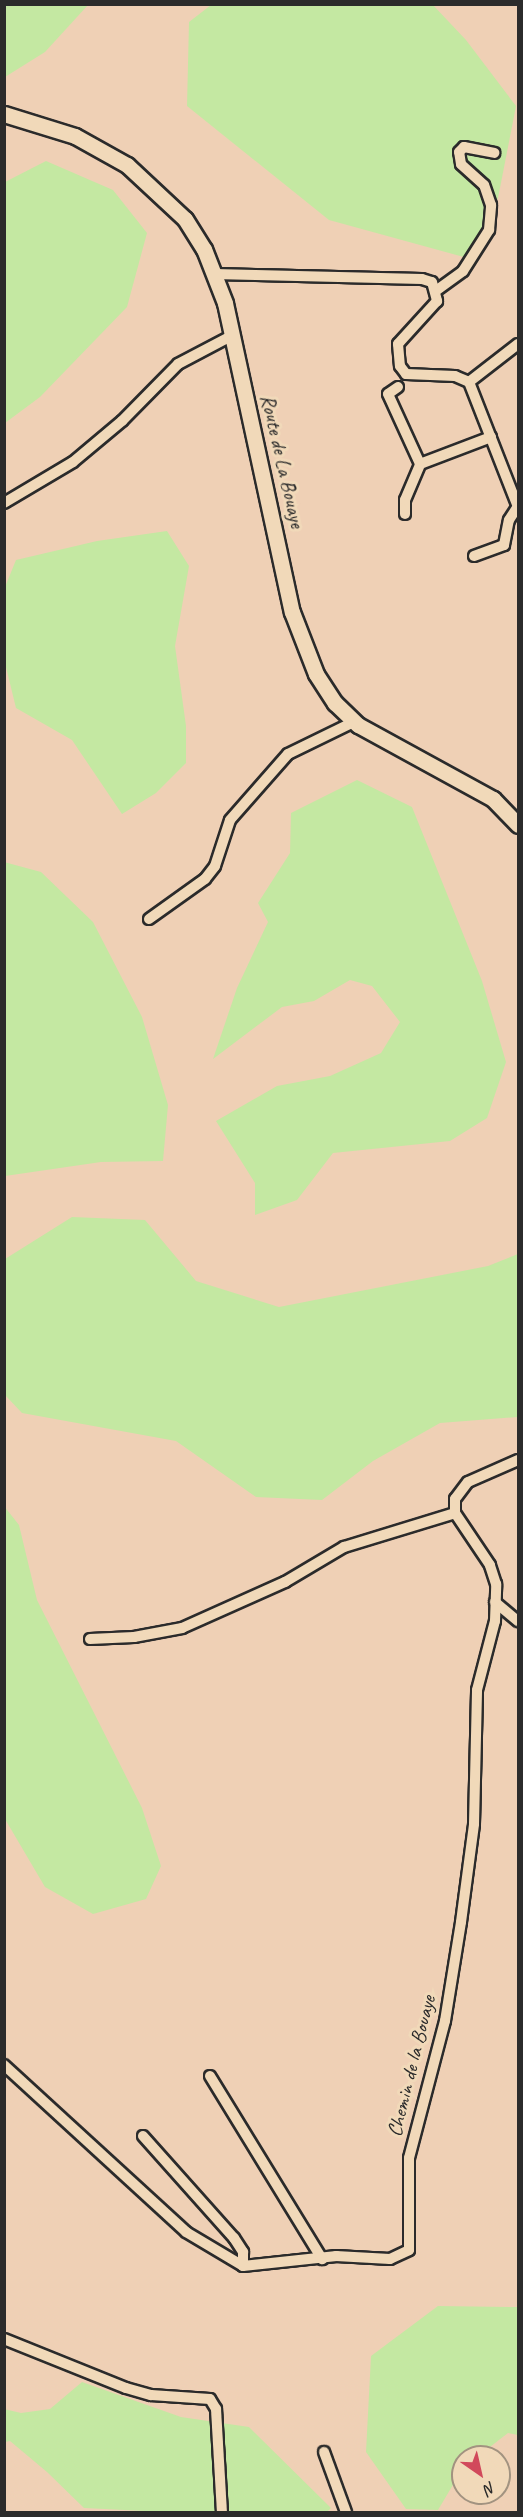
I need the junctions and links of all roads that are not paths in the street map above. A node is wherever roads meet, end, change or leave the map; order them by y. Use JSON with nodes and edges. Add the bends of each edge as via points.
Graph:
{"nodes":[{"id":1,"x":4,"y":114,"type":"edge"},
{"id":2,"x":494,"y":153,"type":"dead end"},
{"id":3,"x":214,"y":274,"type":"junction"},
{"id":4,"x":437,"y":290,"type":"junction"},
{"id":5,"x":233,"y":335,"type":"junction"},
{"id":6,"x":519,"y":344,"type":"edge"},
{"id":7,"x":469,"y":382,"type":"junction"},
{"id":8,"x":398,"y":387,"type":"dead end"},
{"id":9,"x":491,"y":437,"type":"junction"},
{"id":10,"x":420,"y":464,"type":"junction"},
{"id":11,"x":4,"y":503,"type":"edge"},
{"id":12,"x":518,"y":507,"type":"edge"},
{"id":13,"x":405,"y":514,"type":"dead end"},
{"id":14,"x":474,"y":556,"type":"dead end"},
{"id":15,"x":354,"y":722,"type":"junction"},
{"id":16,"x":519,"y":825,"type":"edge"},
{"id":17,"x":149,"y":919,"type":"dead end"},
{"id":18,"x":519,"y":1460,"type":"edge"},
{"id":19,"x":455,"y":1513,"type":"junction"},
{"id":20,"x":495,"y":1602,"type":"junction"},
{"id":21,"x":519,"y":1621,"type":"edge"},
{"id":22,"x":90,"y":1639,"type":"dead end"},
{"id":23,"x":4,"y":2065,"type":"edge"},
{"id":24,"x":210,"y":2076,"type":"dead end"},
{"id":25,"x":142,"y":2136,"type":"dead end"},
{"id":26,"x":322,"y":2259,"type":"junction"},
{"id":27,"x":243,"y":2266,"type":"junction"},
{"id":28,"x":4,"y":2339,"type":"edge"},
{"id":29,"x":324,"y":2452,"type":"dead end"},
{"id":30,"x":222,"y":2512,"type":"edge"},
{"id":31,"x":346,"y":2512,"type":"edge"}],
"edges":[{"from":1,"to":3,"type":"main road","name":"Route de La Bouaye","via":[[75,136],[127,165],[185,219]]},
{"from":2,"to":4,"type":"street","via":[[464,147],[459,152],[461,164],[484,185],[491,205],[489,230],[463,271]]},
{"from":3,"to":4,"type":"street","via":[[422,279]]},
{"from":3,"to":5,"type":"main road","name":"Route de La Bouaye"},
{"from":4,"to":7,"type":"street","via":[[437,301],[398,344],[396,356],[406,374],[455,376]]},
{"from":5,"to":11,"type":"street","via":[[178,364],[122,421],[73,462]]},
{"from":5,"to":15,"type":"main road","name":"Route de La Bouaye","via":[[292,612],[316,674],[334,703]]},
{"from":6,"to":7,"type":"street"},
{"from":7,"to":9,"type":"street"},
{"from":8,"to":10,"type":"street","via":[[388,394]]},
{"from":9,"to":10,"type":"street"},
{"from":9,"to":12,"type":"street"},
{"from":10,"to":13,"type":"street","via":[[405,500]]},
{"from":12,"to":14,"type":"street","via":[[509,520],[504,545]]},
{"from":15,"to":16,"type":"main road","name":"Route de La Bouaye","via":[[386,744],[493,799]]},
{"from":15,"to":17,"type":"street","via":[[288,754],[230,820],[215,866],[206,879]]},
{"from":18,"to":19,"type":"street","via":[[468,1482],[455,1499]]},
{"from":19,"to":20,"type":"street","name":"Chemin de la Bouaye","via":[[490,1565]]},
{"from":19,"to":22,"type":"street","via":[[344,1547],[285,1582],[182,1628],[134,1637]]},
{"from":20,"to":21,"type":"street"},
{"from":20,"to":26,"type":"street","name":"Chemin de la Bouaye","via":[[495,1621],[477,1690],[474,1824],[445,2022],[409,2158],[411,2247],[405,2254],[390,2259]]},
{"from":23,"to":27,"type":"street","via":[[186,2232]]},
{"from":24,"to":26,"type":"street"},
{"from":25,"to":27,"type":"street","via":[[234,2238],[243,2252]]},
{"from":26,"to":27,"type":"street","name":"Chemin de la Bouaye"},
{"from":28,"to":30,"type":"street","via":[[143,2393],[210,2399],[216,2409]]},
{"from":29,"to":31,"type":"street"}]}
